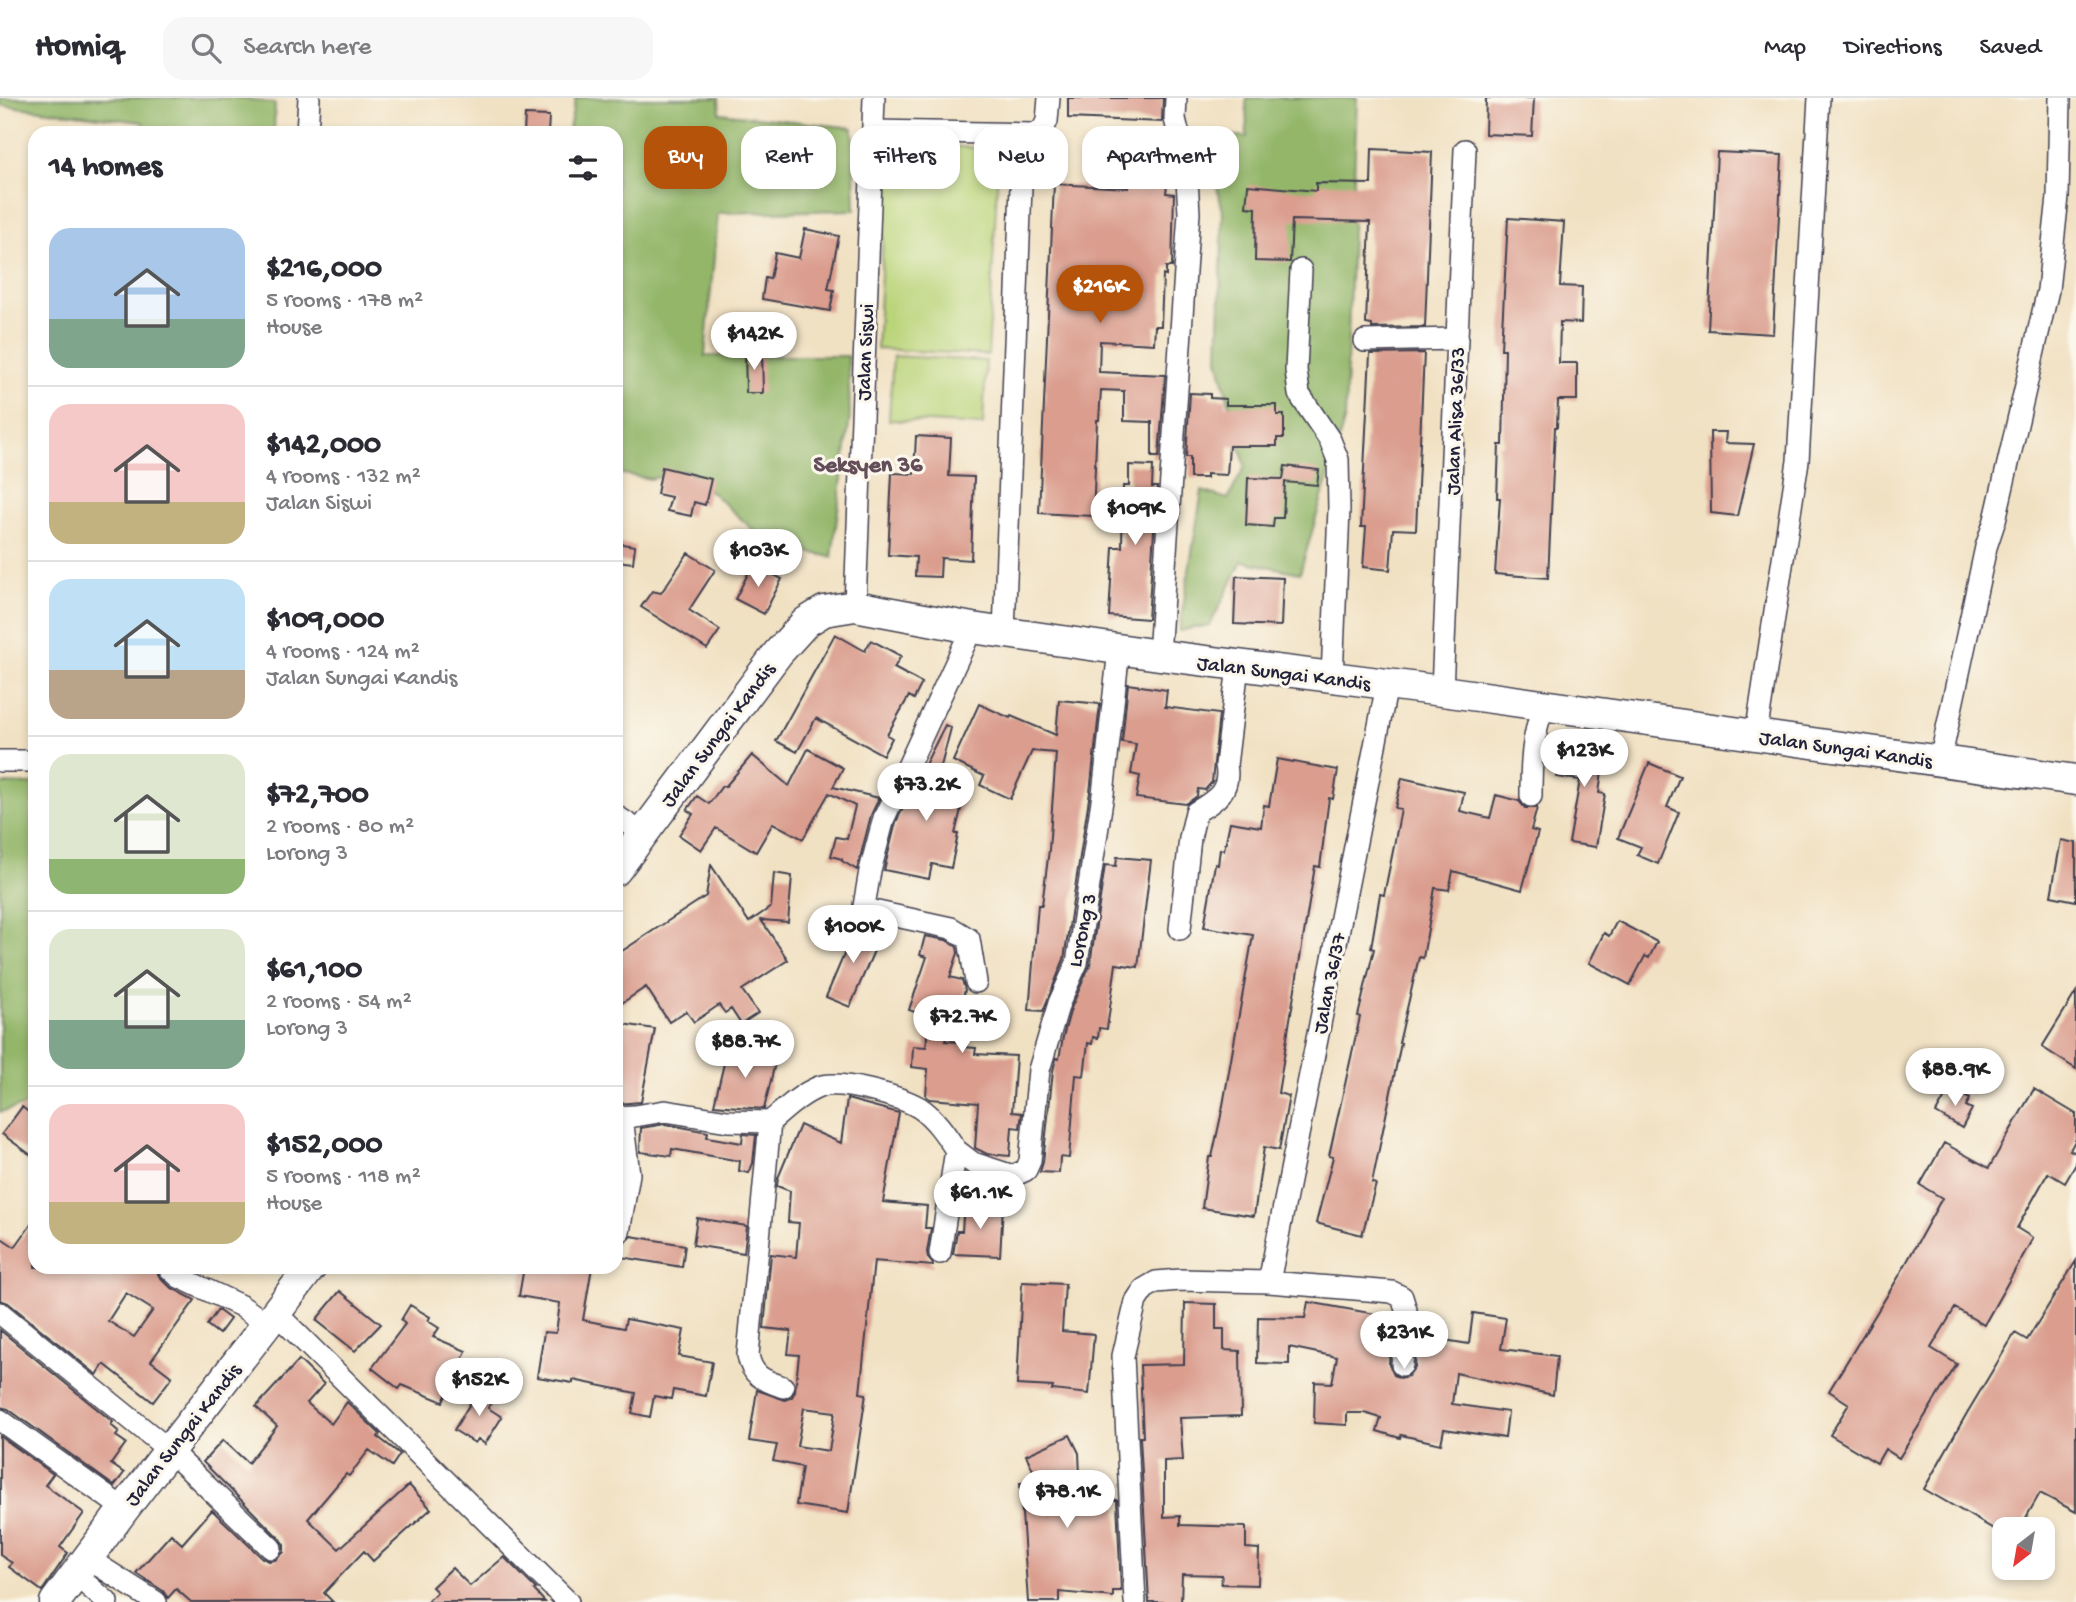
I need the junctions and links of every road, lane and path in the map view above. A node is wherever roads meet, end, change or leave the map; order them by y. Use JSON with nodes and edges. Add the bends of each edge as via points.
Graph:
{"nodes":[{"id":1,"x":309,"y":98,"type":"edge"},
{"id":2,"x":874,"y":98,"type":"edge"},
{"id":3,"x":1049,"y":98,"type":"edge"},
{"id":4,"x":1176,"y":98,"type":"edge"},
{"id":5,"x":1819,"y":98,"type":"edge"},
{"id":6,"x":2060,"y":98,"type":"edge"},
{"id":7,"x":307,"y":126,"type":"edge"},
{"id":8,"x":873,"y":126,"type":"edge"},
{"id":9,"x":1044,"y":126,"type":"edge"},
{"id":10,"x":1465,"y":150,"type":"dead end"},
{"id":11,"x":871,"y":189,"type":"edge"},
{"id":12,"x":1021,"y":189,"type":"edge"},
{"id":13,"x":1301,"y":270,"type":"dead end"},
{"id":14,"x":1457,"y":339,"type":"junction"},
{"id":15,"x":1365,"y":341,"type":"dead end"},
{"id":16,"x":855,"y":606,"type":"junction"},
{"id":17,"x":972,"y":628,"type":"junction"},
{"id":18,"x":1004,"y":632,"type":"junction"},
{"id":19,"x":1119,"y":649,"type":"junction"},
{"id":20,"x":1159,"y":655,"type":"junction"},
{"id":21,"x":1238,"y":666,"type":"junction"},
{"id":22,"x":1332,"y":678,"type":"junction"},
{"id":23,"x":1387,"y":685,"type":"junction"},
{"id":24,"x":1442,"y":691,"type":"junction"},
{"id":25,"x":1544,"y":705,"type":"junction"},
{"id":26,"x":1756,"y":735,"type":"junction"},
{"id":27,"x":0,"y":761,"type":"edge"},
{"id":28,"x":28,"y":761,"type":"edge"},
{"id":29,"x":1940,"y":761,"type":"junction"},
{"id":30,"x":2076,"y":780,"type":"edge"},
{"id":31,"x":1531,"y":796,"type":"dead end"},
{"id":32,"x":623,"y":821,"type":"edge"},
{"id":33,"x":643,"y":834,"type":"junction"},
{"id":34,"x":623,"y":861,"type":"edge"},
{"id":35,"x":1180,"y":929,"type":"dead end"},
{"id":36,"x":976,"y":982,"type":"dead end"},
{"id":37,"x":623,"y":1116,"type":"edge"},
{"id":38,"x":770,"y":1122,"type":"junction"},
{"id":39,"x":623,"y":1140,"type":"edge"},
{"id":40,"x":956,"y":1150,"type":"junction"},
{"id":41,"x":623,"y":1208,"type":"edge"},
{"id":42,"x":940,"y":1253,"type":"dead end"},
{"id":43,"x":176,"y":1274,"type":"edge"},
{"id":44,"x":307,"y":1274,"type":"edge"},
{"id":45,"x":1269,"y":1282,"type":"junction"},
{"id":46,"x":0,"y":1313,"type":"edge"},
{"id":47,"x":272,"y":1319,"type":"junction"},
{"id":48,"x":1402,"y":1365,"type":"dead end"},
{"id":49,"x":783,"y":1387,"type":"dead end"},
{"id":50,"x":0,"y":1420,"type":"edge"},
{"id":51,"x":169,"y":1450,"type":"junction"},
{"id":52,"x":124,"y":1509,"type":"junction"},
{"id":53,"x":271,"y":1548,"type":"dead end"},
{"id":54,"x":81,"y":1567,"type":"junction"},
{"id":55,"x":55,"y":1602,"type":"edge"},
{"id":56,"x":107,"y":1602,"type":"edge"},
{"id":57,"x":156,"y":1602,"type":"edge"},
{"id":58,"x":568,"y":1602,"type":"edge"},
{"id":59,"x":1135,"y":1602,"type":"edge"}],
"edges":[{"from":1,"to":7,"type":"street"},
{"from":2,"to":8,"type":"street","name":"Jalan Siswi"},
{"from":3,"to":9,"type":"street"},
{"from":4,"to":20,"type":"street","via":[[1189,214]]},
{"from":5,"to":26,"type":"street","via":[[1798,461]]},
{"from":6,"to":29,"type":"street","via":[[2058,197],[2048,290]]},
{"from":10,"to":14,"type":"street","name":"Jalan Alisa 36/33"},
{"from":11,"to":16,"type":"street","name":"Jalan Siswi"},
{"from":12,"to":18,"type":"street"},
{"from":13,"to":22,"type":"street","via":[[1299,394],[1338,460]]},
{"from":14,"to":15,"type":"street"},
{"from":14,"to":24,"type":"street","name":"Jalan Alisa 36/33"},
{"from":16,"to":17,"type":"street","name":"Jalan Sungai Kandis"},
{"from":16,"to":33,"type":"street","name":"Jalan Sungai Kandis","via":[[824,611],[806,622]]},
{"from":17,"to":18,"type":"street","name":"Jalan Sungai Kandis"},
{"from":17,"to":36,"type":"street","via":[[884,818],[864,906],[873,912],[951,928],[969,939]]},
{"from":18,"to":19,"type":"street","name":"Jalan Sungai Kandis"},
{"from":19,"to":20,"type":"street","name":"Jalan Sungai Kandis"},
{"from":19,"to":40,"type":"street","name":"Lorong 3","via":[[1077,962],[1039,1070],[1030,1161],[1026,1170],[1013,1176],[973,1163]]},
{"from":20,"to":21,"type":"street","name":"Jalan Sungai Kandis"},
{"from":21,"to":22,"type":"street","name":"Jalan Sungai Kandis"},
{"from":21,"to":35,"type":"street","via":[[1228,778],[1218,799],[1196,811]]},
{"from":22,"to":23,"type":"street","name":"Jalan Sungai Kandis"},
{"from":23,"to":24,"type":"street","name":"Jalan Sungai Kandis"},
{"from":23,"to":45,"type":"street","name":"Jalan 36/37"},
{"from":24,"to":25,"type":"street","name":"Jalan Sungai Kandis"},
{"from":25,"to":26,"type":"street","name":"Jalan Sungai Kandis"},
{"from":25,"to":31,"type":"street","via":[[1533,744]]},
{"from":26,"to":29,"type":"street","name":"Jalan Sungai Kandis"},
{"from":27,"to":28,"type":"street"},
{"from":29,"to":30,"type":"street","name":"Jalan Sungai Kandis"},
{"from":32,"to":33,"type":"street"},
{"from":33,"to":34,"type":"street","name":"Jalan Sungai Kandis"},
{"from":37,"to":38,"type":"street","via":[[665,1111]]},
{"from":38,"to":40,"type":"street","name":"Lorong 3","via":[[822,1085],[859,1088],[920,1109]]},
{"from":38,"to":49,"type":"street","via":[[748,1355],[751,1368]]},
{"from":39,"to":41,"type":"street","via":[[629,1174]]},
{"from":40,"to":42,"type":"street"},
{"from":43,"to":47,"type":"street"},
{"from":44,"to":47,"type":"street","name":"Jalan Sungai Kandis"},
{"from":45,"to":48,"type":"street","via":[[1392,1292],[1402,1297],[1406,1310]]},
{"from":45,"to":59,"type":"street","via":[[1156,1282],[1136,1301],[1123,1356]]},
{"from":46,"to":51,"type":"street"},
{"from":47,"to":51,"type":"street","name":"Jalan Sungai Kandis"},
{"from":47,"to":58,"type":"street"},
{"from":50,"to":52,"type":"street"},
{"from":51,"to":52,"type":"street","name":"Jalan Sungai Kandis"},
{"from":51,"to":53,"type":"street"},
{"from":52,"to":54,"type":"street","name":"Jalan Sungai Kandis"},
{"from":54,"to":55,"type":"street","name":"Jalan Sungai Kandis"},
{"from":54,"to":56,"type":"street"},
{"from":54,"to":57,"type":"street"}]}
